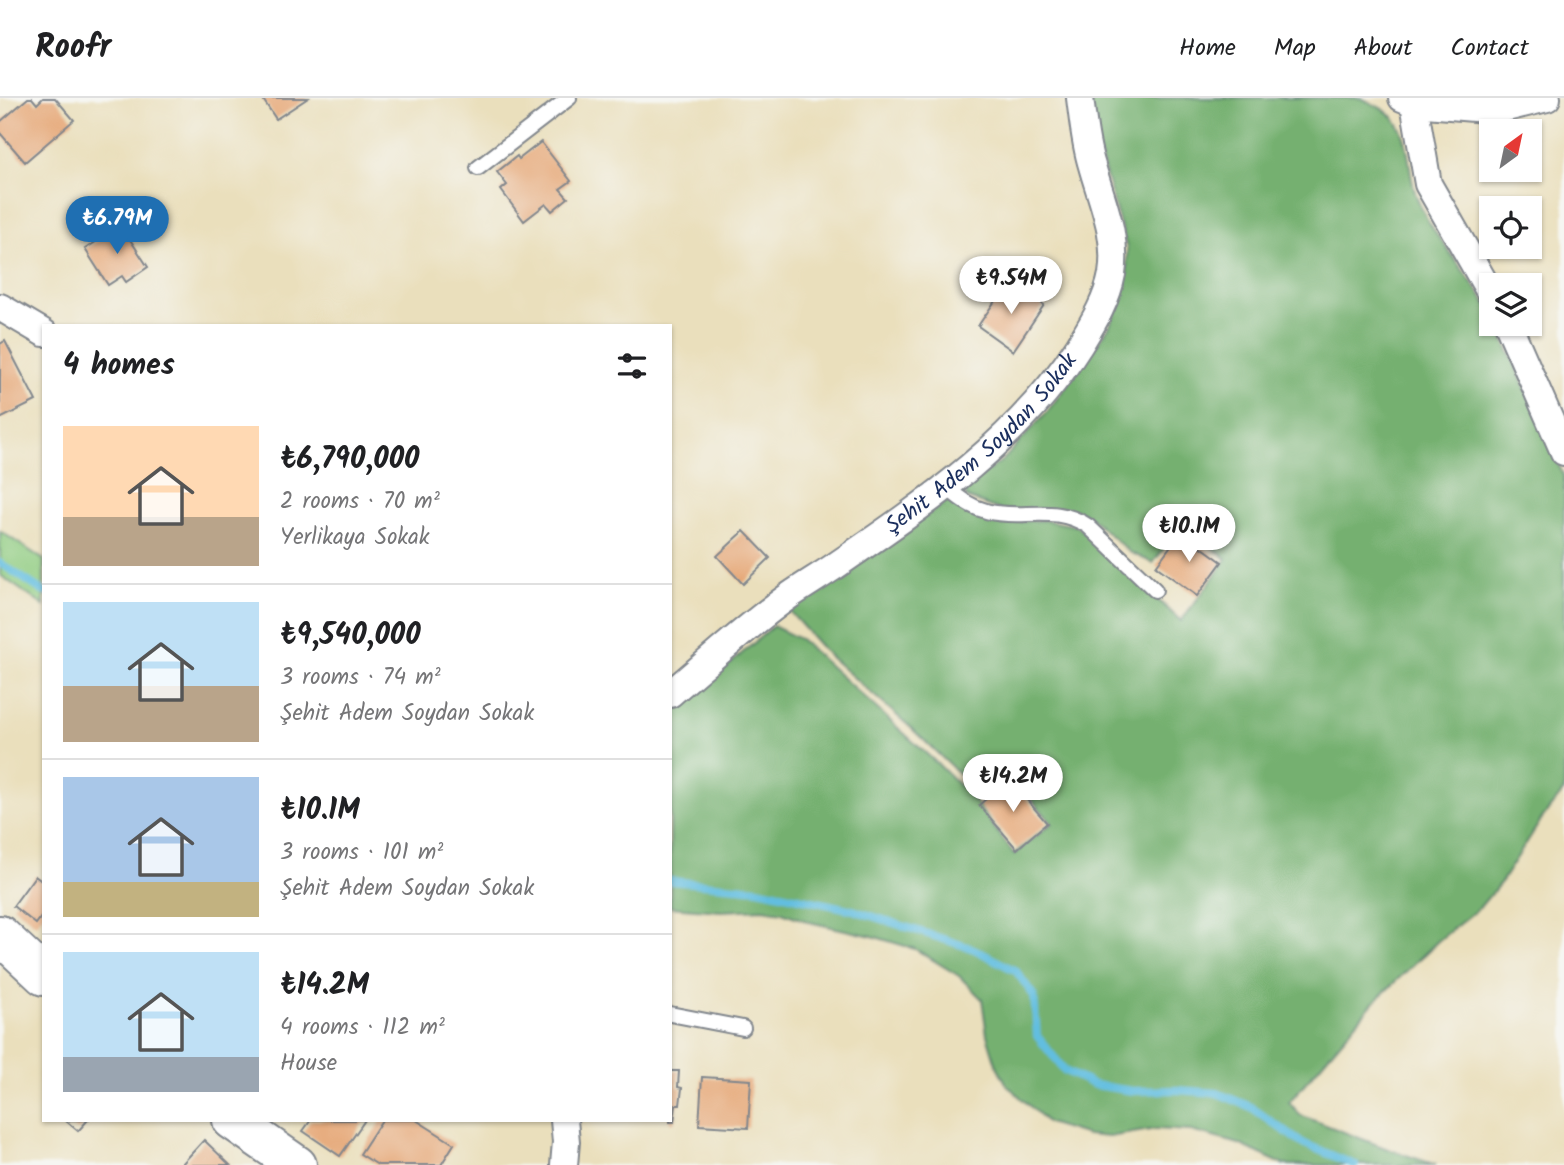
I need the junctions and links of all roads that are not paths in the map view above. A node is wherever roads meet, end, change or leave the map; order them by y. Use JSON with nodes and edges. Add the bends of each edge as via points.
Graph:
{"nodes":[{"id":1,"x":569,"y":98,"type":"edge"},
{"id":2,"x":1080,"y":98,"type":"edge"},
{"id":3,"x":1547,"y":98,"type":"edge"},
{"id":4,"x":1408,"y":100,"type":"edge"},
{"id":5,"x":478,"y":168,"type":"dead end"},
{"id":6,"x":1479,"y":273,"type":"edge"},
{"id":7,"x":0,"y":307,"type":"edge"},
{"id":8,"x":42,"y":331,"type":"edge"},
{"id":9,"x":1513,"y":336,"type":"edge"},
{"id":10,"x":1564,"y":452,"type":"edge"},
{"id":11,"x":946,"y":486,"type":"junction"},
{"id":12,"x":1155,"y":590,"type":"dead end"},
{"id":13,"x":672,"y":692,"type":"edge"},
{"id":14,"x":0,"y":934,"type":"edge"},
{"id":15,"x":42,"y":974,"type":"edge"},
{"id":16,"x":672,"y":1014,"type":"edge"},
{"id":17,"x":743,"y":1028,"type":"dead end"},
{"id":18,"x":235,"y":1122,"type":"edge"},
{"id":19,"x":564,"y":1122,"type":"edge"},
{"id":20,"x":297,"y":1165,"type":"edge"},
{"id":21,"x":565,"y":1165,"type":"edge"}],
"edges":[{"from":1,"to":5,"type":"lane"},
{"from":2,"to":11,"type":"street","name":"Şehit Adem Soydan Sokak","via":[[1091,165],[1113,246],[1107,295],[1049,390],[1017,425]]},
{"from":3,"to":4,"type":"street","via":[[1498,110]]},
{"from":4,"to":6,"type":"street","via":[[1428,184]]},
{"from":7,"to":8,"type":"street"},
{"from":9,"to":10,"type":"street"},
{"from":11,"to":12,"type":"lane","via":[[965,504],[985,512],[1062,514],[1077,519]]},
{"from":11,"to":13,"type":"street","name":"Şehit Adem Soydan Sokak","via":[[789,596]]},
{"from":14,"to":15,"type":"street"},
{"from":16,"to":17,"type":"lane"},
{"from":18,"to":20,"type":"street"},
{"from":19,"to":21,"type":"street"}]}
